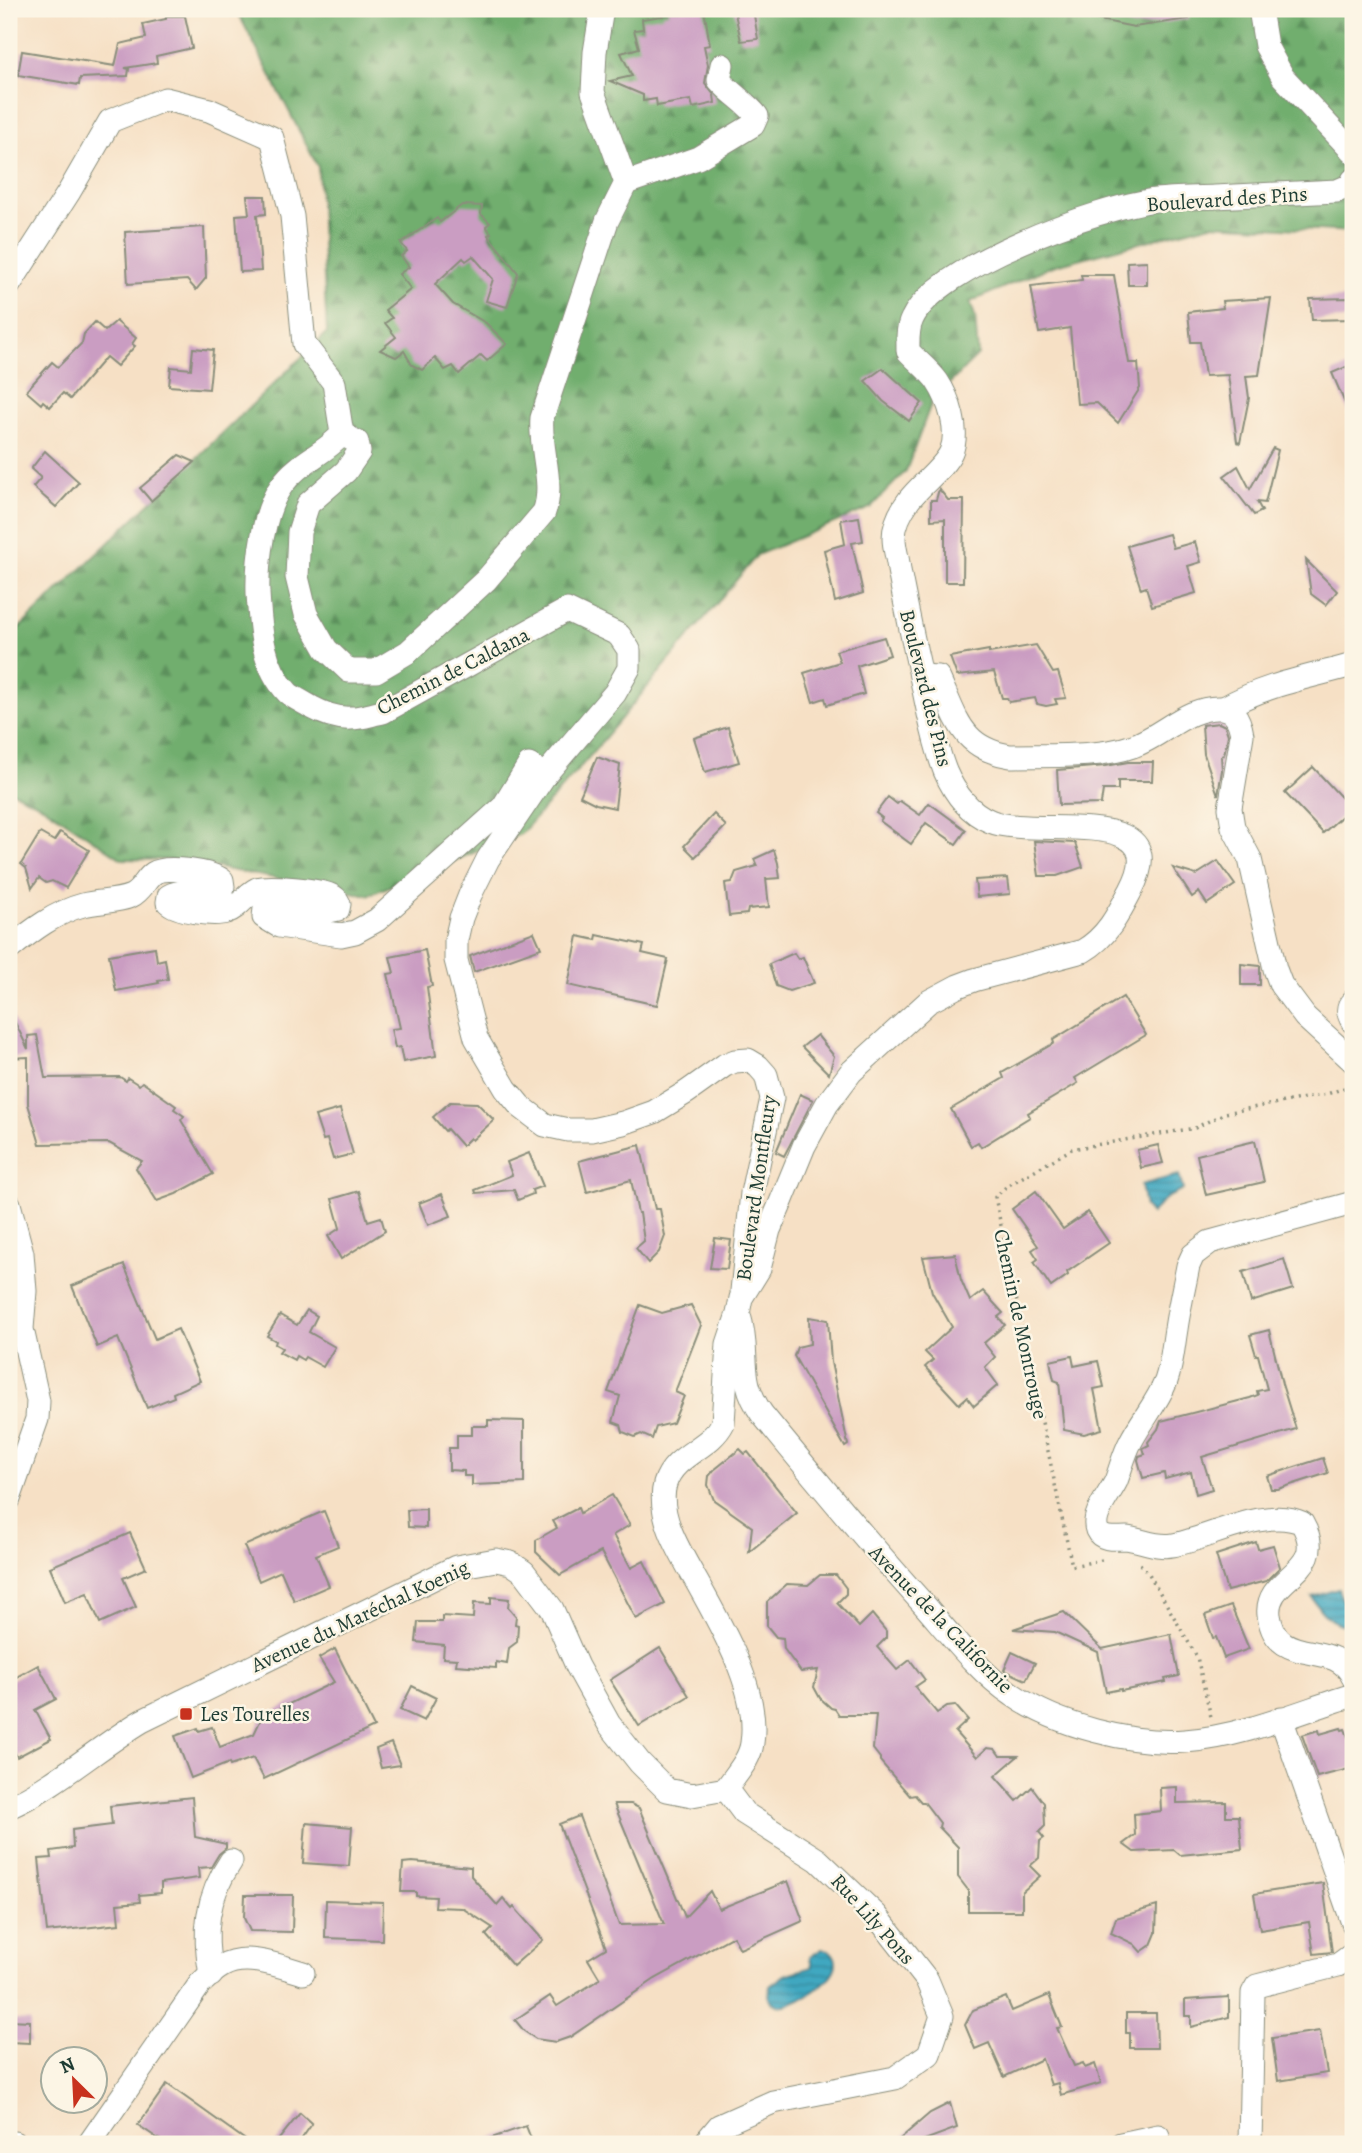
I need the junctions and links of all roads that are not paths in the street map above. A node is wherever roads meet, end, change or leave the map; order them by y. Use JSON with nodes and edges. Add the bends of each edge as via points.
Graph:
{"nodes":[{"id":1,"x":602,"y":9,"type":"edge"},
{"id":2,"x":1260,"y":9,"type":"edge"},
{"id":3,"x":722,"y":65,"type":"dead end"},
{"id":4,"x":1353,"y":152,"type":"edge"},
{"id":5,"x":1353,"y":180,"type":"edge"},
{"id":6,"x":626,"y":183,"type":"junction"},
{"id":7,"x":9,"y":285,"type":"edge"},
{"id":8,"x":342,"y":434,"type":"junction"},
{"id":9,"x":1353,"y":665,"type":"edge"},
{"id":10,"x":921,"y":676,"type":"junction"},
{"id":11,"x":1224,"y":708,"type":"junction"},
{"id":12,"x":545,"y":775,"type":"junction"},
{"id":13,"x":9,"y":948,"type":"edge"},
{"id":14,"x":1353,"y":1001,"type":"edge"},
{"id":15,"x":1353,"y":1022,"type":"edge"},
{"id":16,"x":1353,"y":1061,"type":"edge"},
{"id":17,"x":1353,"y":1203,"type":"edge"},
{"id":18,"x":9,"y":1204,"type":"edge"},
{"id":19,"x":740,"y":1306,"type":"junction"},
{"id":20,"x":9,"y":1499,"type":"edge"},
{"id":21,"x":1353,"y":1678,"type":"edge"},
{"id":22,"x":1353,"y":1695,"type":"edge"},
{"id":23,"x":1280,"y":1718,"type":"junction"},
{"id":24,"x":726,"y":1789,"type":"junction"},
{"id":25,"x":9,"y":1807,"type":"edge"},
{"id":26,"x":231,"y":1861,"type":"dead end"},
{"id":27,"x":1353,"y":1923,"type":"edge"},
{"id":28,"x":1353,"y":1954,"type":"edge"},
{"id":29,"x":303,"y":1973,"type":"dead end"},
{"id":30,"x":211,"y":1975,"type":"junction"},
{"id":31,"x":1158,"y":2136,"type":"dead end"},
{"id":32,"x":89,"y":2144,"type":"edge"},
{"id":33,"x":704,"y":2144,"type":"edge"},
{"id":34,"x":1121,"y":2144,"type":"edge"},
{"id":35,"x":1250,"y":2144,"type":"edge"}],
"edges":[{"from":1,"to":6,"type":"street","via":[[593,92]]},
{"from":2,"to":4,"type":"street","via":[[1266,46],[1283,77]]},
{"from":3,"to":6,"type":"street","via":[[719,80],[757,116],[753,125],[698,158]]},
{"from":5,"to":10,"type":"street","name":"Boulevard des Pins","via":[[1337,191],[1155,200],[1092,215],[1011,247],[957,275],[925,303],[912,318],[908,351],[937,381],[954,433],[951,453],[899,513],[894,537]]},
{"from":6,"to":8,"type":"street","via":[[607,221],[542,418],[549,500],[544,512],[486,580],[408,652],[376,671],[349,671],[326,649],[306,614],[297,577],[299,532],[308,504],[346,471],[359,452],[357,442]]},
{"from":7,"to":8,"type":"street","via":[[110,121],[165,99],[209,110],[272,138],[292,216],[304,344],[334,383]]},
{"from":8,"to":12,"type":"street","name":"Chemin de Caldana","via":[[281,485],[264,527],[257,572],[259,614],[264,649],[274,674],[289,694],[321,713],[349,719],[383,712],[567,610],[619,635],[629,650],[629,668],[615,693]]},
{"from":9,"to":11,"type":"street","via":[[1246,695]]},
{"from":10,"to":11,"type":"street","via":[[938,677],[970,740],[1010,757],[1114,751],[1149,739],[1190,715]]},
{"from":10,"to":19,"type":"street","name":"Boulevard des Pins","via":[[944,769],[964,804],[990,821],[1012,826],[1124,835],[1140,849],[1141,870],[1119,913],[1093,945],[943,993],[851,1072],[804,1146],[769,1230],[759,1269]]},
{"from":11,"to":16,"type":"street","via":[[1234,714],[1242,735],[1231,818],[1250,859],[1275,969],[1305,1017]]},
{"from":12,"to":13,"type":"street","via":[[529,765],[503,807],[377,920],[355,932],[341,935],[279,926],[264,917],[269,906],[320,913],[338,909],[336,898],[319,893],[266,887],[226,912],[180,909],[168,902],[169,896],[183,891],[214,896],[220,893],[222,880],[215,875],[163,869],[150,875],[133,895],[61,913]]},
{"from":12,"to":19,"type":"street","name":"Boulevard Montfleury","via":[[488,859],[461,918],[456,960],[476,1038],[520,1106],[545,1125],[568,1130],[592,1130],[654,1112],[735,1060],[758,1066],[766,1075],[772,1098],[751,1193]]},
{"from":14,"to":15,"type":"street","via":[[1348,1007]]},
{"from":17,"to":21,"type":"street","via":[[1210,1242],[1192,1255],[1166,1381],[1131,1441],[1096,1522],[1097,1530],[1109,1538],[1161,1546],[1256,1522],[1283,1518],[1302,1523],[1310,1536],[1308,1557],[1275,1593],[1269,1614],[1272,1628],[1280,1640],[1301,1652],[1340,1660]]},
{"from":18,"to":20,"type":"street","via":[[22,1253],[22,1329],[38,1401],[37,1419]]},
{"from":19,"to":23,"type":"street","name":"Avenue de la Californie","via":[[745,1376],[762,1414],[852,1524],[1011,1695],[1099,1732],[1134,1740],[1187,1741]]},
{"from":19,"to":24,"type":"street","via":[[728,1344],[723,1423],[718,1433],[672,1471],[664,1496],[673,1538],[748,1690],[752,1745]]},
{"from":22,"to":23,"type":"street","name":"Avenue de la Californie"},
{"from":23,"to":27,"type":"street"},
{"from":24,"to":25,"type":"street","name":"Avenue du Maréchal Koenig","via":[[692,1795],[667,1790],[609,1724],[552,1609],[524,1572],[496,1560],[456,1567],[142,1721]]},
{"from":24,"to":33,"type":"street","name":"Rue Lily Pons","via":[[744,1813],[818,1860],[876,1915],[927,1980],[942,2016],[929,2054],[895,2078],[773,2102],[719,2126]]},
{"from":26,"to":30,"type":"street","via":[[212,1899],[206,1924]]},
{"from":28,"to":35,"type":"street","via":[[1338,1965],[1257,1986],[1253,1993]]},
{"from":29,"to":30,"type":"street","via":[[241,1960],[223,1965]]},
{"from":30,"to":32,"type":"street","via":[[200,1984]]},
{"from":31,"to":34,"type":"street"}]}
